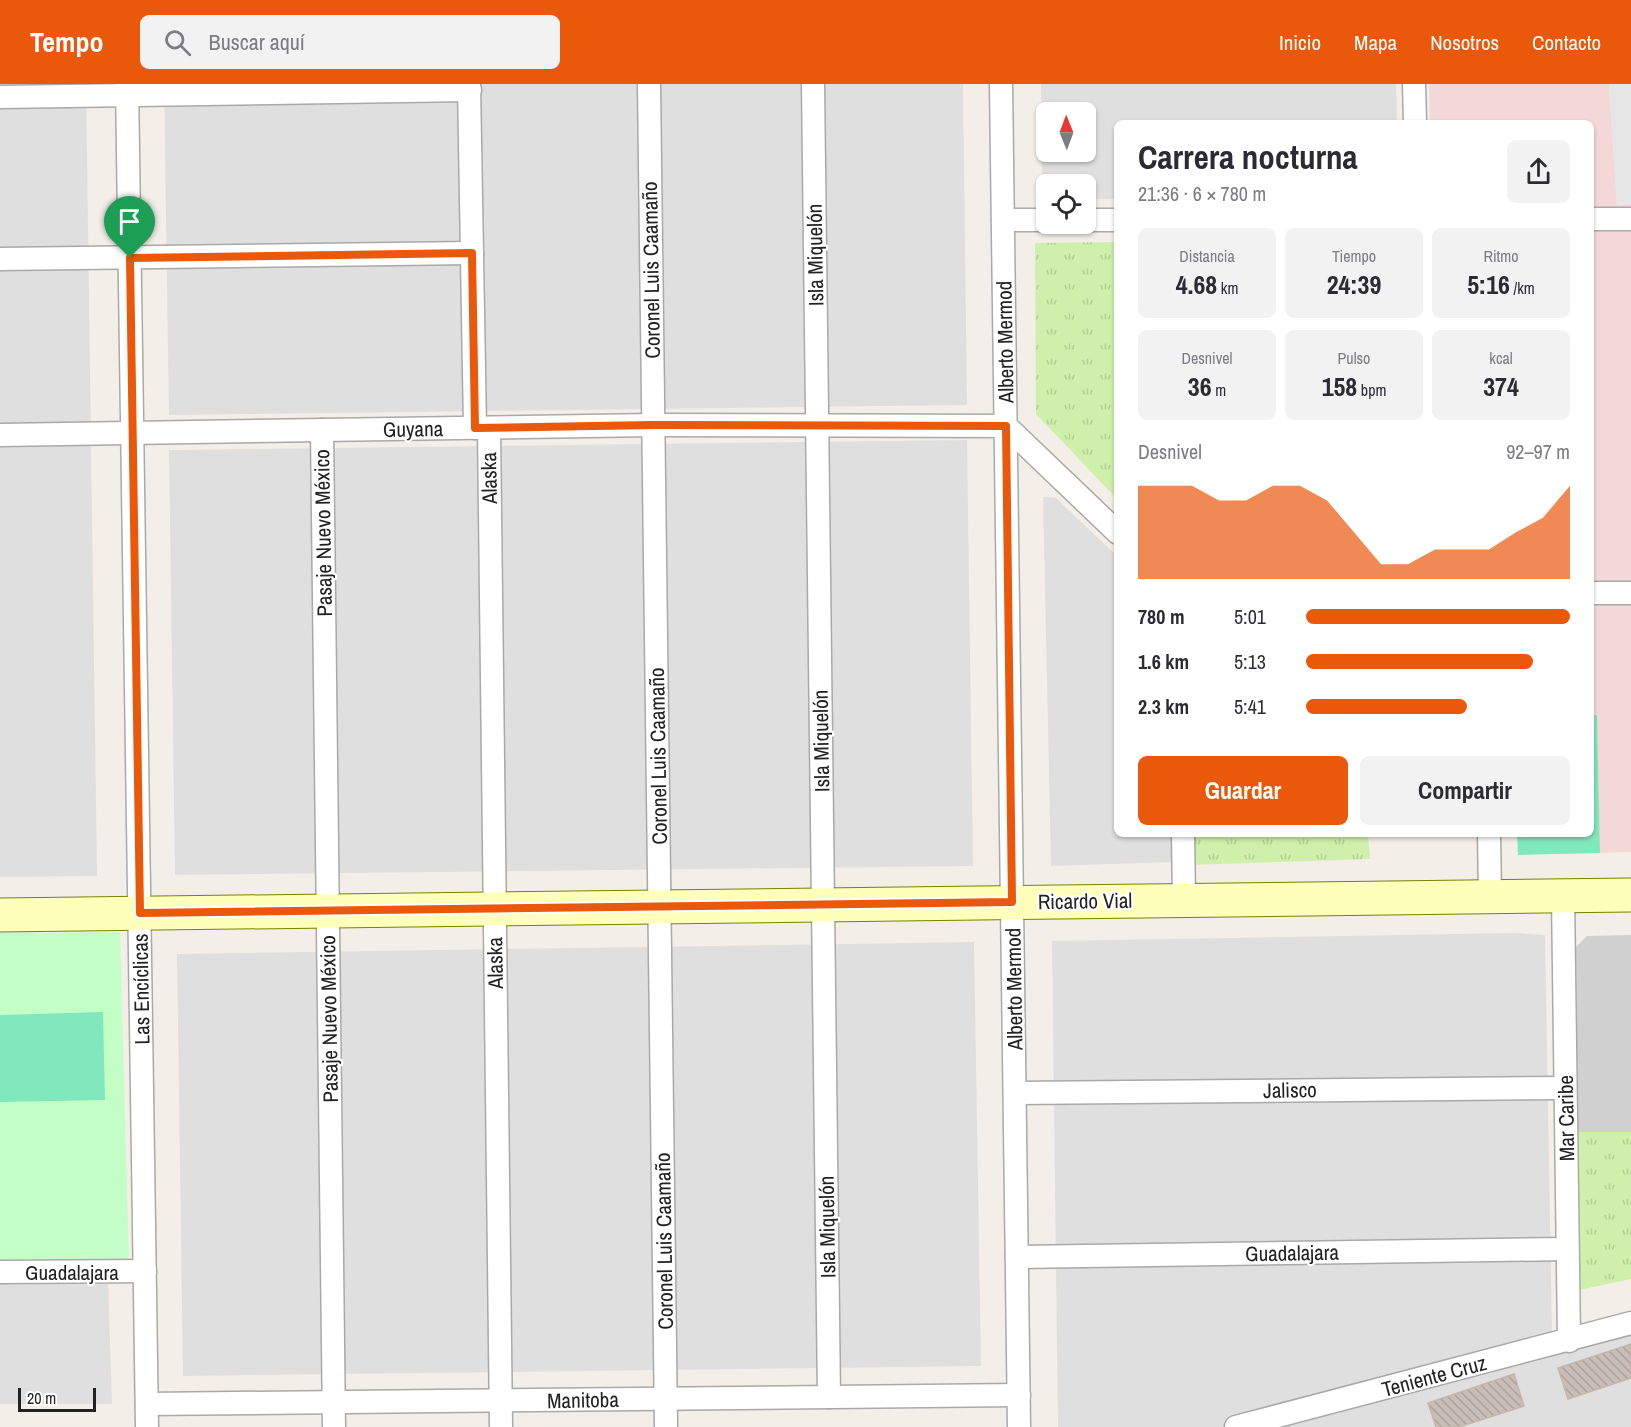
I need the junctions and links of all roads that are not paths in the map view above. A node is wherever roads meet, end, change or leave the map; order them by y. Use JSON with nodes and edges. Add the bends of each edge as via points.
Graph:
{"nodes":[{"id":1,"x":649,"y":84,"type":"edge"},
{"id":2,"x":813,"y":84,"type":"edge"},
{"id":3,"x":1001,"y":84,"type":"edge"},
{"id":4,"x":1414,"y":84,"type":"edge"},
{"id":5,"x":470,"y":87,"type":"edge"},
{"id":6,"x":127,"y":90,"type":"edge"},
{"id":7,"x":0,"y":97,"type":"edge"},
{"id":8,"x":1415,"y":120,"type":"edge"},
{"id":9,"x":1594,"y":219,"type":"edge"},
{"id":10,"x":1631,"y":219,"type":"edge"},
{"id":11,"x":1003,"y":220,"type":"junction"},
{"id":12,"x":1036,"y":220,"type":"edge"},
{"id":13,"x":1096,"y":220,"type":"edge"},
{"id":14,"x":1114,"y":220,"type":"edge"},
{"id":15,"x":472,"y":253,"type":"junction"},
{"id":16,"x":130,"y":258,"type":"junction"},
{"id":17,"x":0,"y":259,"type":"edge"},
{"id":18,"x":653,"y":425,"type":"junction"},
{"id":19,"x":817,"y":425,"type":"junction"},
{"id":20,"x":1006,"y":426,"type":"junction"},
{"id":21,"x":482,"y":428,"type":"junction"},
{"id":22,"x":322,"y":430,"type":"junction"},
{"id":23,"x":132,"y":433,"type":"junction"},
{"id":24,"x":0,"y":435,"type":"edge"},
{"id":25,"x":1114,"y":529,"type":"edge"},
{"id":26,"x":1594,"y":593,"type":"edge"},
{"id":27,"x":1631,"y":593,"type":"edge"},
{"id":28,"x":1184,"y":837,"type":"edge"},
{"id":29,"x":1489,"y":837,"type":"edge"},
{"id":30,"x":1631,"y":895,"type":"edge"},
{"id":31,"x":1490,"y":896,"type":"junction"},
{"id":32,"x":1563,"y":896,"type":"junction"},
{"id":33,"x":1184,"y":900,"type":"junction"},
{"id":34,"x":1012,"y":902,"type":"junction"},
{"id":35,"x":823,"y":904,"type":"junction"},
{"id":36,"x":660,"y":907,"type":"junction"},
{"id":37,"x":494,"y":909,"type":"junction"},
{"id":38,"x":328,"y":911,"type":"junction"},
{"id":39,"x":140,"y":913,"type":"junction"},
{"id":40,"x":0,"y":915,"type":"edge"},
{"id":41,"x":1565,"y":1088,"type":"junction"},
{"id":42,"x":1015,"y":1093,"type":"junction"},
{"id":43,"x":1567,"y":1249,"type":"junction"},
{"id":44,"x":1017,"y":1257,"type":"junction"},
{"id":45,"x":145,"y":1271,"type":"junction"},
{"id":46,"x":0,"y":1272,"type":"edge"},
{"id":47,"x":1631,"y":1323,"type":"edge"},
{"id":48,"x":1569,"y":1341,"type":"junction"},
{"id":49,"x":1019,"y":1395,"type":"junction"},
{"id":50,"x":829,"y":1397,"type":"junction"},
{"id":51,"x":666,"y":1399,"type":"junction"},
{"id":52,"x":501,"y":1400,"type":"junction"},
{"id":53,"x":334,"y":1402,"type":"junction"},
{"id":54,"x":147,"y":1404,"type":"junction"},
{"id":55,"x":147,"y":1427,"type":"edge"},
{"id":56,"x":334,"y":1427,"type":"edge"},
{"id":57,"x":501,"y":1427,"type":"edge"},
{"id":58,"x":666,"y":1427,"type":"edge"},
{"id":59,"x":1019,"y":1427,"type":"edge"},
{"id":60,"x":1236,"y":1427,"type":"edge"}],
"edges":[{"from":1,"to":18,"type":"street","name":"Coronel Luis Caamaño"},
{"from":2,"to":19,"type":"street","name":"Isla Miquelón"},
{"from":3,"to":11,"type":"street","name":"Alberto Mermod"},
{"from":4,"to":8,"type":"street"},
{"from":5,"to":6,"type":"street"},
{"from":5,"to":15,"type":"street","name":"Alaska"},
{"from":6,"to":7,"type":"street"},
{"from":6,"to":16,"type":"street","name":"Las Encíclicas"},
{"from":9,"to":10,"type":"street"},
{"from":11,"to":12,"type":"street"},
{"from":11,"to":20,"type":"street","name":"Alberto Mermod"},
{"from":13,"to":14,"type":"street"},
{"from":15,"to":16,"type":"street"},
{"from":15,"to":21,"type":"street","name":"Alaska"},
{"from":16,"to":17,"type":"street"},
{"from":16,"to":23,"type":"street","name":"Las Encíclicas"},
{"from":18,"to":19,"type":"street","name":"Guyana"},
{"from":18,"to":21,"type":"street","name":"Guyana"},
{"from":18,"to":36,"type":"street","name":"Coronel Luis Caamaño"},
{"from":19,"to":20,"type":"street","name":"Guyana"},
{"from":19,"to":35,"type":"street","name":"Isla Miquelón"},
{"from":20,"to":25,"type":"street"},
{"from":20,"to":34,"type":"street","name":"Alberto Mermod"},
{"from":21,"to":22,"type":"street","name":"Guyana"},
{"from":21,"to":37,"type":"street","name":"Alaska"},
{"from":22,"to":23,"type":"street","name":"Guyana"},
{"from":22,"to":38,"type":"street","name":"Pasaje Nuevo México"},
{"from":23,"to":24,"type":"street","name":"Guyana"},
{"from":23,"to":39,"type":"street","name":"Las Encíclicas"},
{"from":26,"to":27,"type":"street"},
{"from":28,"to":33,"type":"street"},
{"from":29,"to":31,"type":"street"},
{"from":30,"to":32,"type":"street","name":"Ricardo Vial"},
{"from":31,"to":32,"type":"street","name":"Ricardo Vial"},
{"from":31,"to":33,"type":"street","name":"Ricardo Vial"},
{"from":32,"to":41,"type":"street","name":"Mar Caribe"},
{"from":33,"to":34,"type":"street","name":"Ricardo Vial"},
{"from":34,"to":35,"type":"street","name":"Ricardo Vial"},
{"from":34,"to":42,"type":"street","name":"Alberto Mermod"},
{"from":35,"to":36,"type":"street","name":"Ricardo Vial"},
{"from":35,"to":50,"type":"street","name":"Isla Miquelón"},
{"from":36,"to":37,"type":"street","name":"Ricardo Vial"},
{"from":36,"to":51,"type":"street","name":"Coronel Luis Caamaño"},
{"from":37,"to":38,"type":"street","name":"Ricardo Vial"},
{"from":37,"to":52,"type":"street","name":"Alaska"},
{"from":38,"to":39,"type":"street","name":"Ricardo Vial"},
{"from":38,"to":53,"type":"street","name":"Pasaje Nuevo México"},
{"from":39,"to":40,"type":"street","name":"Ricardo Vial"},
{"from":39,"to":45,"type":"street","name":"Las Encíclicas"},
{"from":41,"to":42,"type":"street","name":"Jalisco"},
{"from":41,"to":43,"type":"street","name":"Mar Caribe"},
{"from":42,"to":44,"type":"street","name":"Alberto Mermod"},
{"from":43,"to":44,"type":"street","name":"Guadalajara"},
{"from":43,"to":48,"type":"street","name":"Mar Caribe"},
{"from":44,"to":49,"type":"street","name":"Alberto Mermod"},
{"from":45,"to":46,"type":"street","name":"Guadalajara"},
{"from":45,"to":54,"type":"street","name":"Las Encíclicas"},
{"from":47,"to":48,"type":"street","name":"Teniente Cruz"},
{"from":48,"to":60,"type":"street","name":"Teniente Cruz"},
{"from":49,"to":50,"type":"street","name":"Manitoba"},
{"from":49,"to":59,"type":"street","name":"Alberto Mermod"},
{"from":50,"to":51,"type":"street","name":"Manitoba"},
{"from":51,"to":52,"type":"street","name":"Manitoba"},
{"from":51,"to":58,"type":"street","name":"Coronel Luis Caamaño"},
{"from":52,"to":53,"type":"street","name":"Manitoba"},
{"from":52,"to":57,"type":"street","name":"Alaska"},
{"from":53,"to":54,"type":"street","name":"Manitoba"},
{"from":53,"to":56,"type":"street","name":"Pasaje Nuevo México"},
{"from":54,"to":55,"type":"street","name":"Las Encíclicas"}]}
